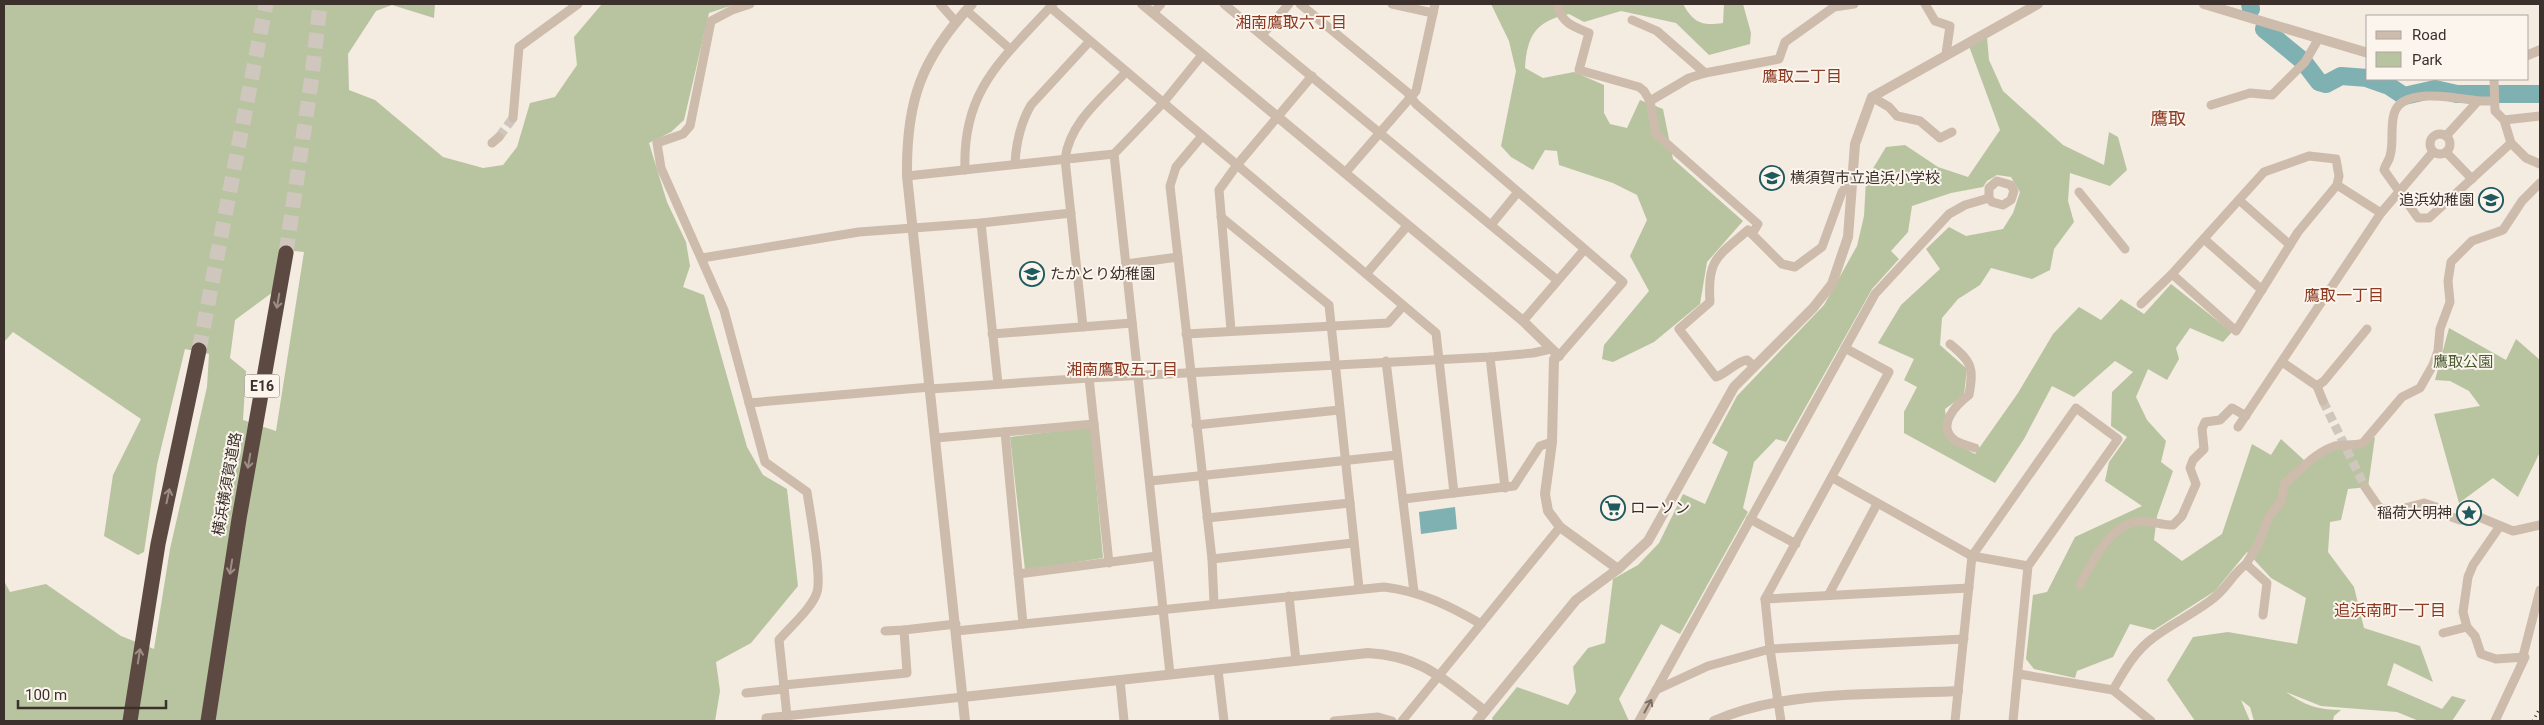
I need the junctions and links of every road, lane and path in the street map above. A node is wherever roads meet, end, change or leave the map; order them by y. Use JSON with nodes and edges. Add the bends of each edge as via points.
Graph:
{"nodes":[{"id":1,"x":578,"y":4,"type":"edge"},
{"id":2,"x":750,"y":4,"type":"edge"},
{"id":3,"x":940,"y":4,"type":"edge"},
{"id":4,"x":1142,"y":4,"type":"edge"},
{"id":5,"x":1161,"y":4,"type":"edge"},
{"id":6,"x":1224,"y":4,"type":"edge"},
{"id":7,"x":1289,"y":4,"type":"edge"},
{"id":8,"x":1300,"y":4,"type":"edge"},
{"id":9,"x":1392,"y":4,"type":"edge"},
{"id":10,"x":1435,"y":4,"type":"edge"},
{"id":11,"x":1854,"y":4,"type":"edge"},
{"id":12,"x":1925,"y":4,"type":"edge"},
{"id":13,"x":2038,"y":4,"type":"edge"},
{"id":14,"x":2204,"y":4,"type":"edge"},
{"id":15,"x":1051,"y":6,"type":"edge"},
{"id":16,"x":969,"y":7,"type":"edge"},
{"id":17,"x":1558,"y":7,"type":"dead end"},
{"id":18,"x":1153,"y":13,"type":"junction"},
{"id":19,"x":1433,"y":14,"type":"junction"},
{"id":20,"x":1632,"y":20,"type":"dead end"},
{"id":21,"x":956,"y":22,"type":"junction"},
{"id":22,"x":1262,"y":35,"type":"junction"},
{"id":23,"x":2319,"y":38,"type":"junction"},
{"id":24,"x":1089,"y":42,"type":"junction"},
{"id":25,"x":1010,"y":49,"type":"junction"},
{"id":26,"x":2366,"y":51,"type":"edge"},
{"id":27,"x":1946,"y":54,"type":"junction"},
{"id":28,"x":1202,"y":55,"type":"junction"},
{"id":29,"x":1126,"y":72,"type":"junction"},
{"id":30,"x":1705,"y":73,"type":"junction"},
{"id":31,"x":1312,"y":76,"type":"junction"},
{"id":32,"x":2494,"y":80,"type":"edge"},
{"id":33,"x":1411,"y":97,"type":"junction"},
{"id":34,"x":1872,"y":97,"type":"junction"},
{"id":35,"x":1650,"y":101,"type":"junction"},
{"id":36,"x":2478,"y":101,"type":"junction"},
{"id":37,"x":2494,"y":101,"type":"junction"},
{"id":38,"x":1163,"y":103,"type":"junction"},
{"id":39,"x":2211,"y":105,"type":"dead end"},
{"id":40,"x":2540,"y":116,"type":"edge"},
{"id":41,"x":513,"y":118,"type":"tunnel mouth"},
{"id":42,"x":1278,"y":118,"type":"junction"},
{"id":43,"x":2504,"y":120,"type":"junction"},
{"id":44,"x":1952,"y":132,"type":"dead end"},
{"id":45,"x":1381,"y":133,"type":"junction"},
{"id":46,"x":1202,"y":136,"type":"junction"},
{"id":47,"x":2446,"y":136,"type":"junction"},
{"id":48,"x":2511,"y":143,"type":"junction"},
{"id":49,"x":2433,"y":152,"type":"junction"},
{"id":50,"x":2446,"y":152,"type":"junction"},
{"id":51,"x":1114,"y":154,"type":"junction"},
{"id":52,"x":1065,"y":160,"type":"junction"},
{"id":53,"x":1015,"y":164,"type":"junction"},
{"id":54,"x":2540,"y":164,"type":"edge"},
{"id":55,"x":1237,"y":165,"type":"junction"},
{"id":56,"x":965,"y":170,"type":"junction"},
{"id":57,"x":1345,"y":173,"type":"junction"},
{"id":58,"x":907,"y":176,"type":"junction"},
{"id":59,"x":1852,"y":178,"type":"junction"},
{"id":60,"x":2472,"y":178,"type":"junction"},
{"id":61,"x":2540,"y":183,"type":"edge"},
{"id":62,"x":2337,"y":185,"type":"junction"},
{"id":63,"x":2398,"y":191,"type":"junction"},
{"id":64,"x":1518,"y":192,"type":"junction"},
{"id":65,"x":2079,"y":192,"type":"dead end"},
{"id":66,"x":1989,"y":198,"type":"dead end"},
{"id":67,"x":2239,"y":200,"type":"junction"},
{"id":68,"x":1071,"y":213,"type":"junction"},
{"id":69,"x":2381,"y":213,"type":"junction"},
{"id":70,"x":1221,"y":216,"type":"junction"},
{"id":71,"x":981,"y":223,"type":"junction"},
{"id":72,"x":1408,"y":225,"type":"junction"},
{"id":73,"x":1491,"y":225,"type":"junction"},
{"id":74,"x":913,"y":228,"type":"junction"},
{"id":75,"x":1752,"y":234,"type":"junction"},
{"id":76,"x":2204,"y":239,"type":"junction"},
{"id":77,"x":2290,"y":246,"type":"junction"},
{"id":78,"x":1584,"y":250,"type":"junction"},
{"id":79,"x":2125,"y":250,"type":"dead end"},
{"id":80,"x":286,"y":254,"type":"tunnel mouth"},
{"id":81,"x":1178,"y":257,"type":"junction"},
{"id":82,"x":702,"y":258,"type":"junction"},
{"id":83,"x":1126,"y":264,"type":"junction"},
{"id":84,"x":1367,"y":273,"type":"junction"},
{"id":85,"x":2172,"y":274,"type":"junction"},
{"id":86,"x":1557,"y":280,"type":"junction"},
{"id":87,"x":2262,"y":290,"type":"junction"},
{"id":88,"x":2141,"y":304,"type":"dead end"},
{"id":89,"x":1403,"y":306,"type":"junction"},
{"id":90,"x":1523,"y":321,"type":"junction"},
{"id":91,"x":1132,"y":323,"type":"junction"},
{"id":92,"x":1330,"y":325,"type":"junction"},
{"id":93,"x":1083,"y":327,"type":"junction"},
{"id":94,"x":2367,"y":329,"type":"dead end"},
{"id":95,"x":1231,"y":330,"type":"junction"},
{"id":96,"x":992,"y":334,"type":"junction"},
{"id":97,"x":1186,"y":334,"type":"junction"},
{"id":98,"x":1950,"y":344,"type":"dead end"},
{"id":99,"x":1844,"y":348,"type":"junction"},
{"id":100,"x":199,"y":350,"type":"tunnel mouth"},
{"id":101,"x":1555,"y":352,"type":"junction"},
{"id":102,"x":1490,"y":357,"type":"junction"},
{"id":103,"x":1438,"y":359,"type":"junction"},
{"id":104,"x":1386,"y":362,"type":"junction"},
{"id":105,"x":2282,"y":362,"type":"junction"},
{"id":106,"x":1334,"y":365,"type":"junction"},
{"id":107,"x":1754,"y":366,"type":"junction"},
{"id":108,"x":1189,"y":373,"type":"junction"},
{"id":109,"x":1138,"y":376,"type":"junction"},
{"id":110,"x":1089,"y":378,"type":"junction"},
{"id":111,"x":998,"y":384,"type":"junction"},
{"id":112,"x":2317,"y":386,"type":"junction"},
{"id":113,"x":930,"y":388,"type":"junction"},
{"id":114,"x":2323,"y":401,"type":"tunnel mouth"},
{"id":115,"x":749,"y":403,"type":"junction"},
{"id":116,"x":1339,"y":410,"type":"junction"},
{"id":117,"x":2246,"y":416,"type":"junction"},
{"id":118,"x":1094,"y":424,"type":"junction"},
{"id":119,"x":1196,"y":425,"type":"junction"},
{"id":120,"x":2238,"y":427,"type":"dead end"},
{"id":121,"x":1005,"y":432,"type":"junction"},
{"id":122,"x":936,"y":438,"type":"junction"},
{"id":123,"x":1552,"y":442,"type":"junction"},
{"id":124,"x":1975,"y":448,"type":"dead end"},
{"id":125,"x":1397,"y":455,"type":"junction"},
{"id":126,"x":1345,"y":461,"type":"junction"},
{"id":127,"x":1201,"y":476,"type":"junction"},
{"id":128,"x":1832,"y":478,"type":"junction"},
{"id":129,"x":1150,"y":481,"type":"junction"},
{"id":130,"x":2364,"y":487,"type":"tunnel mouth"},
{"id":131,"x":1505,"y":488,"type":"junction"},
{"id":132,"x":1454,"y":493,"type":"junction"},
{"id":133,"x":1403,"y":499,"type":"junction"},
{"id":134,"x":1350,"y":503,"type":"junction"},
{"id":135,"x":1877,"y":504,"type":"junction"},
{"id":136,"x":1207,"y":518,"type":"junction"},
{"id":137,"x":1750,"y":519,"type":"junction"},
{"id":138,"x":2540,"y":525,"type":"edge"},
{"id":139,"x":2500,"y":526,"type":"junction"},
{"id":140,"x":1560,"y":527,"type":"junction"},
{"id":141,"x":1353,"y":544,"type":"junction"},
{"id":142,"x":1796,"y":544,"type":"junction"},
{"id":143,"x":1157,"y":556,"type":"junction"},
{"id":144,"x":1972,"y":556,"type":"junction"},
{"id":145,"x":1212,"y":560,"type":"junction"},
{"id":146,"x":1109,"y":563,"type":"junction"},
{"id":147,"x":2246,"y":564,"type":"junction"},
{"id":148,"x":2028,"y":566,"type":"junction"},
{"id":149,"x":1618,"y":569,"type":"junction"},
{"id":150,"x":1018,"y":574,"type":"junction"},
{"id":151,"x":2080,"y":585,"type":"dead end"},
{"id":152,"x":1359,"y":588,"type":"junction"},
{"id":153,"x":1969,"y":588,"type":"junction"},
{"id":154,"x":2540,"y":590,"type":"edge"},
{"id":155,"x":1414,"y":592,"type":"junction"},
{"id":156,"x":1828,"y":594,"type":"junction"},
{"id":157,"x":1289,"y":596,"type":"junction"},
{"id":158,"x":1765,"y":599,"type":"junction"},
{"id":159,"x":1214,"y":603,"type":"junction"},
{"id":160,"x":1164,"y":609,"type":"junction"},
{"id":161,"x":2263,"y":615,"type":"dead end"},
{"id":162,"x":1023,"y":624,"type":"junction"},
{"id":163,"x":1481,"y":624,"type":"junction"},
{"id":164,"x":2467,"y":627,"type":"junction"},
{"id":165,"x":956,"y":628,"type":"junction"},
{"id":166,"x":904,"y":630,"type":"junction"},
{"id":167,"x":885,"y":631,"type":"dead end"},
{"id":168,"x":2443,"y":633,"type":"dead end"},
{"id":169,"x":1964,"y":639,"type":"junction"},
{"id":170,"x":1770,"y":648,"type":"junction"},
{"id":171,"x":2523,"y":656,"type":"junction"},
{"id":172,"x":1296,"y":661,"type":"junction"},
{"id":173,"x":1218,"y":670,"type":"junction"},
{"id":174,"x":1170,"y":674,"type":"junction"},
{"id":175,"x":2019,"y":674,"type":"junction"},
{"id":176,"x":1440,"y":676,"type":"junction"},
{"id":177,"x":1120,"y":680,"type":"junction"},
{"id":178,"x":784,"y":687,"type":"junction"},
{"id":179,"x":1656,"y":690,"type":"junction"},
{"id":180,"x":2113,"y":690,"type":"junction"},
{"id":181,"x":1958,"y":691,"type":"junction"},
{"id":182,"x":746,"y":693,"type":"dead end"},
{"id":183,"x":963,"y":697,"type":"junction"},
{"id":184,"x":1777,"y":701,"type":"junction"},
{"id":185,"x":1485,"y":712,"type":"junction"},
{"id":186,"x":787,"y":716,"type":"junction"},
{"id":187,"x":130,"y":721,"type":"edge"},
{"id":188,"x":208,"y":721,"type":"edge"},
{"id":189,"x":766,"y":721,"type":"edge"},
{"id":190,"x":966,"y":721,"type":"edge"},
{"id":191,"x":1124,"y":721,"type":"edge"},
{"id":192,"x":1224,"y":721,"type":"edge"},
{"id":193,"x":1334,"y":721,"type":"edge"},
{"id":194,"x":1392,"y":721,"type":"edge"},
{"id":195,"x":1402,"y":721,"type":"edge"},
{"id":196,"x":1477,"y":721,"type":"edge"},
{"id":197,"x":1639,"y":721,"type":"edge"},
{"id":198,"x":1714,"y":721,"type":"edge"},
{"id":199,"x":1781,"y":721,"type":"edge"},
{"id":200,"x":1956,"y":721,"type":"edge"},
{"id":201,"x":2014,"y":721,"type":"edge"},
{"id":202,"x":2152,"y":721,"type":"edge"},
{"id":203,"x":2495,"y":721,"type":"edge"}],
"edges":[{"from":1,"to":41,"type":"street","via":[[519,47]]},
{"from":2,"to":82,"type":"street","via":[[711,21],[690,126],[683,134],[657,143],[661,168]]},
{"from":3,"to":21,"type":"street"},
{"from":4,"to":18,"type":"street"},
{"from":5,"to":18,"type":"street"},
{"from":6,"to":22,"type":"street"},
{"from":7,"to":22,"type":"street"},
{"from":8,"to":33,"type":"street"},
{"from":9,"to":19,"type":"street"},
{"from":10,"to":19,"type":"street"},
{"from":11,"to":30,"type":"street","via":[[1834,7],[1785,42],[1779,59]]},
{"from":12,"to":27,"type":"street","via":[[1935,21],[1950,26]]},
{"from":13,"to":27,"type":"street"},
{"from":14,"to":23,"type":"street"},
{"from":15,"to":24,"type":"street"},
{"from":15,"to":25,"type":"street"},
{"from":16,"to":21,"type":"street"},
{"from":16,"to":25,"type":"street"},
{"from":17,"to":35,"type":"street","via":[[1571,27],[1589,33],[1579,70],[1639,87]]},
{"from":18,"to":28,"type":"street"},
{"from":19,"to":33,"type":"street","via":[[1416,91]]},
{"from":20,"to":30,"type":"street","via":[[1657,31]]},
{"from":21,"to":58,"type":"street","via":[[926,66],[911,106],[906,141]]},
{"from":22,"to":31,"type":"street"},
{"from":23,"to":26,"type":"street"},
{"from":23,"to":39,"type":"street","via":[[2305,62],[2272,95],[2250,93]]},
{"from":24,"to":29,"type":"street"},
{"from":24,"to":53,"type":"street","via":[[1031,105],[1018,137]]},
{"from":25,"to":56,"type":"street","via":[[995,66],[977,97],[967,128]]},
{"from":27,"to":34,"type":"street"},
{"from":28,"to":38,"type":"street"},
{"from":28,"to":42,"type":"street"},
{"from":29,"to":38,"type":"street"},
{"from":29,"to":52,"type":"street","via":[[1078,124],[1067,144]]},
{"from":30,"to":35,"type":"street","via":[[1689,78]]},
{"from":31,"to":42,"type":"street"},
{"from":31,"to":45,"type":"street"},
{"from":32,"to":37,"type":"street"},
{"from":33,"to":45,"type":"street"},
{"from":33,"to":64,"type":"street"},
{"from":34,"to":44,"type":"street","via":[[1897,116],[1920,121],[1940,138]]},
{"from":34,"to":59,"type":"street","via":[[1856,144]]},
{"from":35,"to":75,"type":"street","via":[[1656,134],[1758,224]]},
{"from":36,"to":37,"type":"street"},
{"from":36,"to":47,"type":"street"},
{"from":36,"to":63,"type":"street","via":[[2427,95],[2399,104],[2394,112],[2390,156],[2384,170]]},
{"from":37,"to":43,"type":"street","via":[[2495,111]]},
{"from":38,"to":46,"type":"street"},
{"from":38,"to":51,"type":"street"},
{"from":40,"to":43,"type":"street"},
{"from":42,"to":55,"type":"street"},
{"from":42,"to":57,"type":"street"},
{"from":43,"to":48,"type":"street"},
{"from":45,"to":57,"type":"street"},
{"from":45,"to":73,"type":"street"},
{"from":46,"to":55,"type":"street"},
{"from":46,"to":81,"type":"street","via":[[1176,167],[1170,186]]},
{"from":47,"to":49,"type":"street","via":[[2441,134],[2432,138]]},
{"from":47,"to":50,"type":"street","via":[[2450,144]]},
{"from":48,"to":54,"type":"street","via":[[2526,158]]},
{"from":48,"to":60,"type":"street"},
{"from":49,"to":50,"type":"street"},
{"from":49,"to":63,"type":"street"},
{"from":50,"to":60,"type":"street"},
{"from":51,"to":52,"type":"street"},
{"from":51,"to":83,"type":"street"},
{"from":52,"to":53,"type":"street"},
{"from":52,"to":68,"type":"street"},
{"from":53,"to":56,"type":"street"},
{"from":55,"to":70,"type":"street","via":[[1219,190]]},
{"from":55,"to":84,"type":"street"},
{"from":56,"to":58,"type":"street"},
{"from":57,"to":72,"type":"street"},
{"from":58,"to":74,"type":"street"},
{"from":59,"to":75,"type":"street","via":[[1842,192],[1822,247],[1795,267],[1782,264]]},
{"from":59,"to":107,"type":"street","via":[[1848,237],[1832,284],[1813,308]]},
{"from":60,"to":63,"type":"street","via":[[2429,218],[2418,218]]},
{"from":61,"to":147,"type":"street","via":[[2522,201],[2503,230],[2472,241],[2451,262],[2448,281],[2450,302],[2440,329],[2438,351],[2420,388],[2402,397],[2363,443],[2338,445],[2312,456],[2285,483],[2281,501],[2268,518],[2259,543]]},
{"from":62,"to":67,"type":"street","via":[[2336,159],[2309,156],[2264,172]]},
{"from":62,"to":69,"type":"street"},
{"from":62,"to":77,"type":"street"},
{"from":63,"to":69,"type":"street"},
{"from":64,"to":73,"type":"street"},
{"from":64,"to":78,"type":"street"},
{"from":65,"to":79,"type":"street"},
{"from":66,"to":99,"type":"street","via":[[1964,205],[1949,214],[1875,294]]},
{"from":67,"to":76,"type":"street"},
{"from":67,"to":77,"type":"street"},
{"from":68,"to":71,"type":"street"},
{"from":68,"to":93,"type":"street"},
{"from":69,"to":105,"type":"street"},
{"from":70,"to":92,"type":"street","via":[[1329,305]]},
{"from":70,"to":95,"type":"street"},
{"from":71,"to":74,"type":"street"},
{"from":71,"to":96,"type":"street"},
{"from":72,"to":84,"type":"street"},
{"from":72,"to":90,"type":"street"},
{"from":73,"to":86,"type":"street"},
{"from":74,"to":82,"type":"street","via":[[859,232]]},
{"from":74,"to":113,"type":"street"},
{"from":75,"to":107,"type":"street","via":[[1748,230],[1719,255],[1710,273],[1710,302],[1680,329],[1716,377],[1740,361],[1746,360]]},
{"from":76,"to":85,"type":"street"},
{"from":76,"to":87,"type":"street"},
{"from":77,"to":87,"type":"street"},
{"from":78,"to":86,"type":"street"},
{"from":78,"to":101,"type":"street","via":[[1624,282]]},
{"from":80,"to":188,"type":"highway","name":"横浜横須賀道路","number":"E16","one_way":true,"via":[[238,519]]},
{"from":81,"to":83,"type":"street"},
{"from":81,"to":97,"type":"street"},
{"from":82,"to":115,"type":"street","via":[[724,310]]},
{"from":83,"to":91,"type":"street"},
{"from":84,"to":89,"type":"street"},
{"from":85,"to":87,"type":"street","via":[[2236,331]]},
{"from":85,"to":88,"type":"street"},
{"from":86,"to":90,"type":"street"},
{"from":89,"to":92,"type":"street","via":[[1388,323]]},
{"from":89,"to":103,"type":"street","via":[[1436,333]]},
{"from":90,"to":101,"type":"street"},
{"from":91,"to":93,"type":"street"},
{"from":91,"to":109,"type":"street"},
{"from":92,"to":95,"type":"street"},
{"from":92,"to":106,"type":"street"},
{"from":93,"to":96,"type":"street"},
{"from":94,"to":112,"type":"street"},
{"from":95,"to":97,"type":"street"},
{"from":96,"to":111,"type":"street"},
{"from":97,"to":108,"type":"street"},
{"from":98,"to":124,"type":"street","via":[[1967,358],[1972,379],[1969,395],[1950,413],[1949,434]]},
{"from":99,"to":128,"type":"street","via":[[1888,372]]},
{"from":99,"to":137,"type":"street"},
{"from":187,"to":100,"type":"highway","one_way":true,"via":[[158,544]]},
{"from":101,"to":102,"type":"street"},
{"from":101,"to":123,"type":"street"},
{"from":102,"to":103,"type":"street"},
{"from":102,"to":131,"type":"street"},
{"from":103,"to":104,"type":"street"},
{"from":103,"to":132,"type":"street"},
{"from":104,"to":106,"type":"street"},
{"from":104,"to":125,"type":"street"},
{"from":105,"to":112,"type":"street"},
{"from":105,"to":117,"type":"street"},
{"from":106,"to":108,"type":"street"},
{"from":106,"to":116,"type":"street"},
{"from":107,"to":149,"type":"street","via":[[1734,387],[1648,541]]},
{"from":108,"to":109,"type":"street"},
{"from":108,"to":119,"type":"street"},
{"from":109,"to":110,"type":"street"},
{"from":109,"to":129,"type":"street"},
{"from":110,"to":111,"type":"street"},
{"from":110,"to":118,"type":"street"},
{"from":111,"to":113,"type":"street"},
{"from":112,"to":114,"type":"street"},
{"from":113,"to":115,"type":"street"},
{"from":113,"to":122,"type":"street"},
{"from":115,"to":178,"type":"street","via":[[765,462],[807,492],[814,539],[818,591],[778,640]]},
{"from":116,"to":119,"type":"street"},
{"from":116,"to":126,"type":"street"},
{"from":117,"to":120,"type":"street"},
{"from":117,"to":151,"type":"street","via":[[2232,408],[2220,420],[2205,422],[2202,429],[2204,449],[2190,468],[2196,484],[2182,516],[2173,525],[2134,522],[2110,537]]},
{"from":118,"to":121,"type":"street"},
{"from":118,"to":146,"type":"street"},
{"from":119,"to":127,"type":"street"},
{"from":121,"to":122,"type":"street"},
{"from":121,"to":150,"type":"street"},
{"from":122,"to":165,"type":"street"},
{"from":123,"to":131,"type":"street","via":[[1540,446],[1514,486]]},
{"from":123,"to":140,"type":"street","via":[[1545,494],[1548,511]]},
{"from":125,"to":126,"type":"street"},
{"from":125,"to":133,"type":"street"},
{"from":126,"to":127,"type":"street"},
{"from":126,"to":134,"type":"street"},
{"from":127,"to":129,"type":"street"},
{"from":127,"to":136,"type":"street"},
{"from":128,"to":135,"type":"street"},
{"from":128,"to":142,"type":"street"},
{"from":129,"to":143,"type":"street"},
{"from":130,"to":139,"type":"street","via":[[2383,510],[2424,503],[2460,520],[2479,517]]},
{"from":131,"to":132,"type":"street"},
{"from":132,"to":133,"type":"street"},
{"from":133,"to":155,"type":"street"},
{"from":134,"to":136,"type":"street"},
{"from":134,"to":141,"type":"street"},
{"from":135,"to":144,"type":"street"},
{"from":135,"to":156,"type":"street"},
{"from":136,"to":145,"type":"street"},
{"from":137,"to":142,"type":"street"},
{"from":137,"to":179,"type":"street"},
{"from":138,"to":139,"type":"street","via":[[2513,530]]},
{"from":139,"to":164,"type":"street","via":[[2478,555],[2468,577],[2463,612]]},
{"from":140,"to":149,"type":"street"},
{"from":140,"to":163,"type":"street"},
{"from":141,"to":145,"type":"street"},
{"from":141,"to":152,"type":"street"},
{"from":142,"to":158,"type":"street"},
{"from":143,"to":146,"type":"street"},
{"from":143,"to":160,"type":"street"},
{"from":144,"to":148,"type":"street"},
{"from":144,"to":148,"type":"street","via":[[2076,408],[2118,439]]},
{"from":144,"to":153,"type":"street"},
{"from":145,"to":159,"type":"street"},
{"from":146,"to":150,"type":"street"},
{"from":147,"to":161,"type":"street","via":[[2267,583]]},
{"from":147,"to":180,"type":"street","via":[[2234,573],[2215,598],[2152,638],[2129,663]]},
{"from":148,"to":175,"type":"street"},
{"from":149,"to":185,"type":"street","via":[[1576,600]]},
{"from":150,"to":162,"type":"street"},
{"from":152,"to":155,"type":"street","via":[[1384,587]]},
{"from":152,"to":157,"type":"street"},
{"from":153,"to":156,"type":"street"},
{"from":153,"to":169,"type":"street"},
{"from":154,"to":171,"type":"street"},
{"from":155,"to":163,"type":"street"},
{"from":156,"to":158,"type":"street"},
{"from":157,"to":159,"type":"street"},
{"from":157,"to":172,"type":"street"},
{"from":158,"to":170,"type":"street"},
{"from":159,"to":160,"type":"street"},
{"from":160,"to":162,"type":"street"},
{"from":160,"to":174,"type":"street"},
{"from":162,"to":165,"type":"street"},
{"from":163,"to":176,"type":"street"},
{"from":164,"to":168,"type":"street"},
{"from":164,"to":171,"type":"street","via":[[2481,654],[2496,659]]},
{"from":165,"to":166,"type":"street"},
{"from":165,"to":183,"type":"street"},
{"from":166,"to":167,"type":"street"},
{"from":166,"to":178,"type":"street","via":[[907,673]]},
{"from":169,"to":170,"type":"street"},
{"from":169,"to":181,"type":"street"},
{"from":170,"to":179,"type":"street","via":[[1708,666]]},
{"from":170,"to":184,"type":"street"},
{"from":171,"to":203,"type":"street"},
{"from":172,"to":173,"type":"street"},
{"from":172,"to":176,"type":"street","via":[[1384,654],[1414,661]]},
{"from":173,"to":174,"type":"street"},
{"from":173,"to":192,"type":"street"},
{"from":174,"to":177,"type":"street"},
{"from":175,"to":180,"type":"street"},
{"from":175,"to":201,"type":"street"},
{"from":176,"to":185,"type":"street"},
{"from":176,"to":195,"type":"street"},
{"from":177,"to":183,"type":"street"},
{"from":177,"to":191,"type":"street"},
{"from":178,"to":182,"type":"street"},
{"from":178,"to":186,"type":"street"},
{"from":197,"to":179,"type":"street","one_way":true},
{"from":180,"to":202,"type":"street"},
{"from":181,"to":184,"type":"street"},
{"from":181,"to":200,"type":"street"},
{"from":183,"to":186,"type":"street"},
{"from":183,"to":190,"type":"street"},
{"from":184,"to":198,"type":"street","via":[[1738,710]]},
{"from":184,"to":199,"type":"street"},
{"from":185,"to":196,"type":"street"},
{"from":186,"to":189,"type":"street","via":[[766,718]]},
{"from":193,"to":194,"type":"street","via":[[1378,717]]}]}
